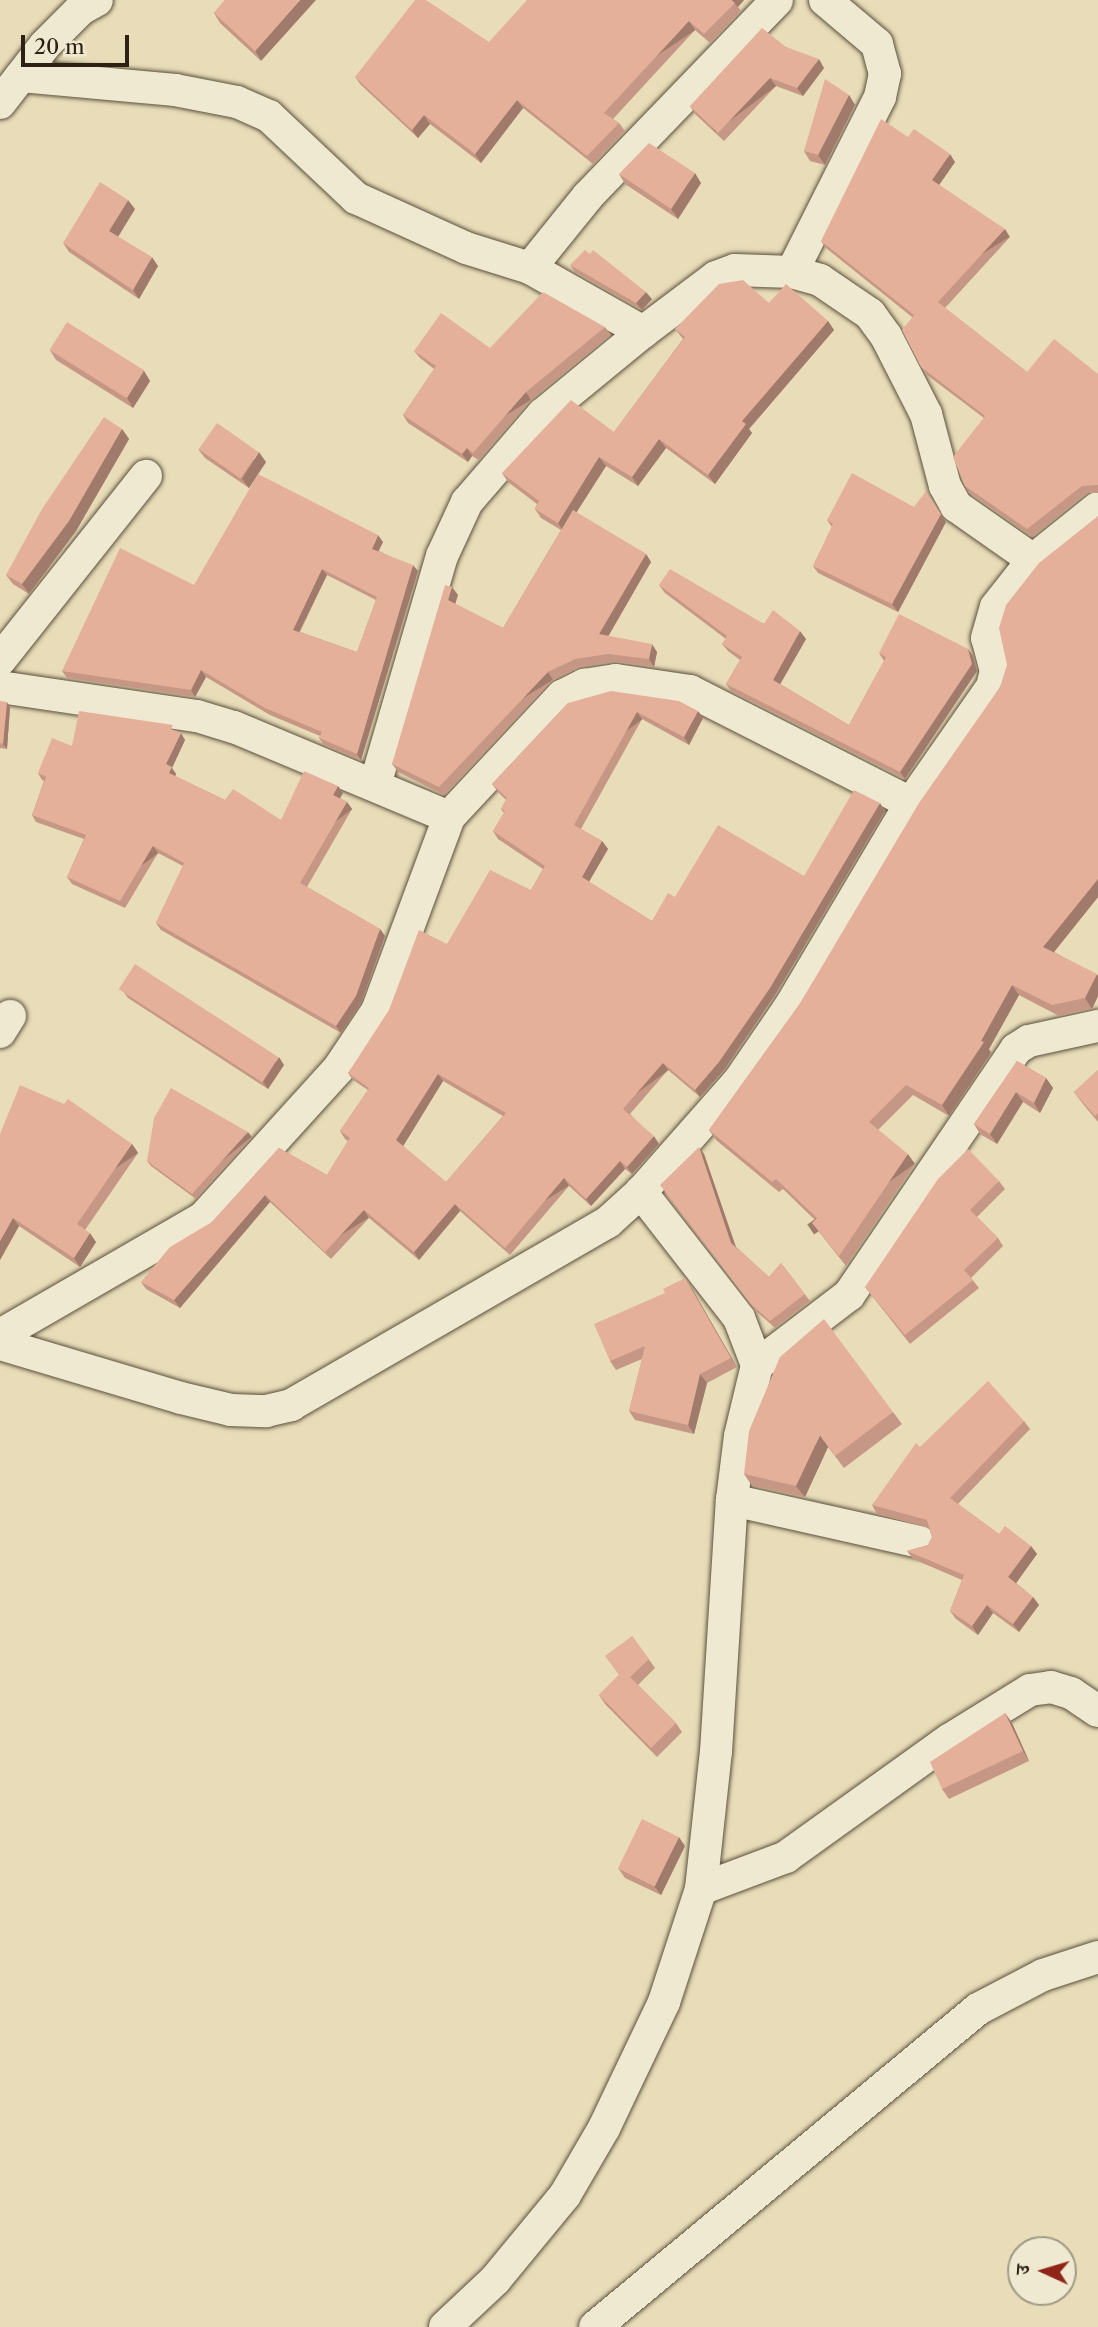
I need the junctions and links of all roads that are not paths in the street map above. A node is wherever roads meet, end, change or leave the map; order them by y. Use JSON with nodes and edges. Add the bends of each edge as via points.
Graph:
{"nodes":[{"id":1,"x":97,"y":0,"type":"edge"},
{"id":2,"x":777,"y":0,"type":"edge"},
{"id":3,"x":825,"y":0,"type":"edge"},
{"id":4,"x":21,"y":76,"type":"junction"},
{"id":5,"x":0,"y":103,"type":"edge"},
{"id":6,"x":530,"y":268,"type":"junction"},
{"id":7,"x":792,"y":272,"type":"junction"},
{"id":8,"x":642,"y":332,"type":"junction"},
{"id":9,"x":146,"y":476,"type":"dead end"},
{"id":10,"x":1098,"y":508,"type":"edge"},
{"id":11,"x":1033,"y":560,"type":"junction"},
{"id":12,"x":0,"y":660,"type":"edge"},
{"id":13,"x":0,"y":687,"type":"edge"},
{"id":14,"x":375,"y":785,"type":"junction"},
{"id":15,"x":911,"y":803,"type":"junction"},
{"id":16,"x":449,"y":817,"type":"junction"},
{"id":17,"x":1098,"y":1026,"type":"edge"},
{"id":18,"x":641,"y":1192,"type":"junction"},
{"id":19,"x":0,"y":1335,"type":"edge"},
{"id":20,"x":0,"y":1344,"type":"edge"},
{"id":21,"x":757,"y":1365,"type":"junction"},
{"id":22,"x":732,"y":1500,"type":"junction"},
{"id":23,"x":920,"y":1542,"type":"dead end"},
{"id":24,"x":1098,"y":1711,"type":"edge"},
{"id":25,"x":701,"y":1889,"type":"junction"},
{"id":26,"x":1098,"y":1957,"type":"edge"},
{"id":27,"x":444,"y":2327,"type":"edge"},
{"id":28,"x":595,"y":2327,"type":"edge"}],
"edges":[{"from":1,"to":4,"type":"street","via":[[80,9]]},
{"from":2,"to":6,"type":"street","via":[[588,196]]},
{"from":3,"to":7,"type":"street","via":[[877,44],[884,74],[880,97]]},
{"from":4,"to":5,"type":"street"},
{"from":4,"to":6,"type":"street","via":[[175,90],[237,102],[269,116],[356,198],[466,248]]},
{"from":6,"to":8,"type":"street"},
{"from":7,"to":8,"type":"street","via":[[726,274]]},
{"from":7,"to":11,"type":"street","via":[[820,280],[870,314],[926,414],[945,486],[956,506]]},
{"from":8,"to":14,"type":"street","via":[[543,414],[467,502],[442,556]]},
{"from":9,"to":12,"type":"street"},
{"from":10,"to":11,"type":"street"},
{"from":11,"to":15,"type":"street","via":[[996,607],[989,625],[996,671],[992,687]]},
{"from":13,"to":14,"type":"street","via":[[197,716],[234,726]]},
{"from":14,"to":16,"type":"street"},
{"from":15,"to":16,"type":"street","via":[[690,691],[616,680],[584,685],[562,696]]},
{"from":15,"to":18,"type":"street","via":[[792,1005],[739,1082]]},
{"from":16,"to":19,"type":"street","via":[[376,1011],[339,1068],[204,1217]]},
{"from":17,"to":21,"type":"street","via":[[1029,1041],[1016,1049],[849,1295]]},
{"from":18,"to":20,"type":"street","via":[[608,1222],[291,1405],[266,1411],[231,1410]]},
{"from":18,"to":21,"type":"street","via":[[739,1318]]},
{"from":21,"to":22,"type":"street","via":[[740,1436]]},
{"from":22,"to":23,"type":"street"},
{"from":22,"to":25,"type":"street","via":[[716,1752]]},
{"from":24,"to":25,"type":"street","via":[[1071,1693],[1051,1687],[1030,1690],[949,1740],[786,1857]]},
{"from":25,"to":27,"type":"street","via":[[664,2002],[604,2128],[565,2195],[495,2280]]},
{"from":26,"to":28,"type":"street","via":[[1043,1975],[978,2009]]}]}
